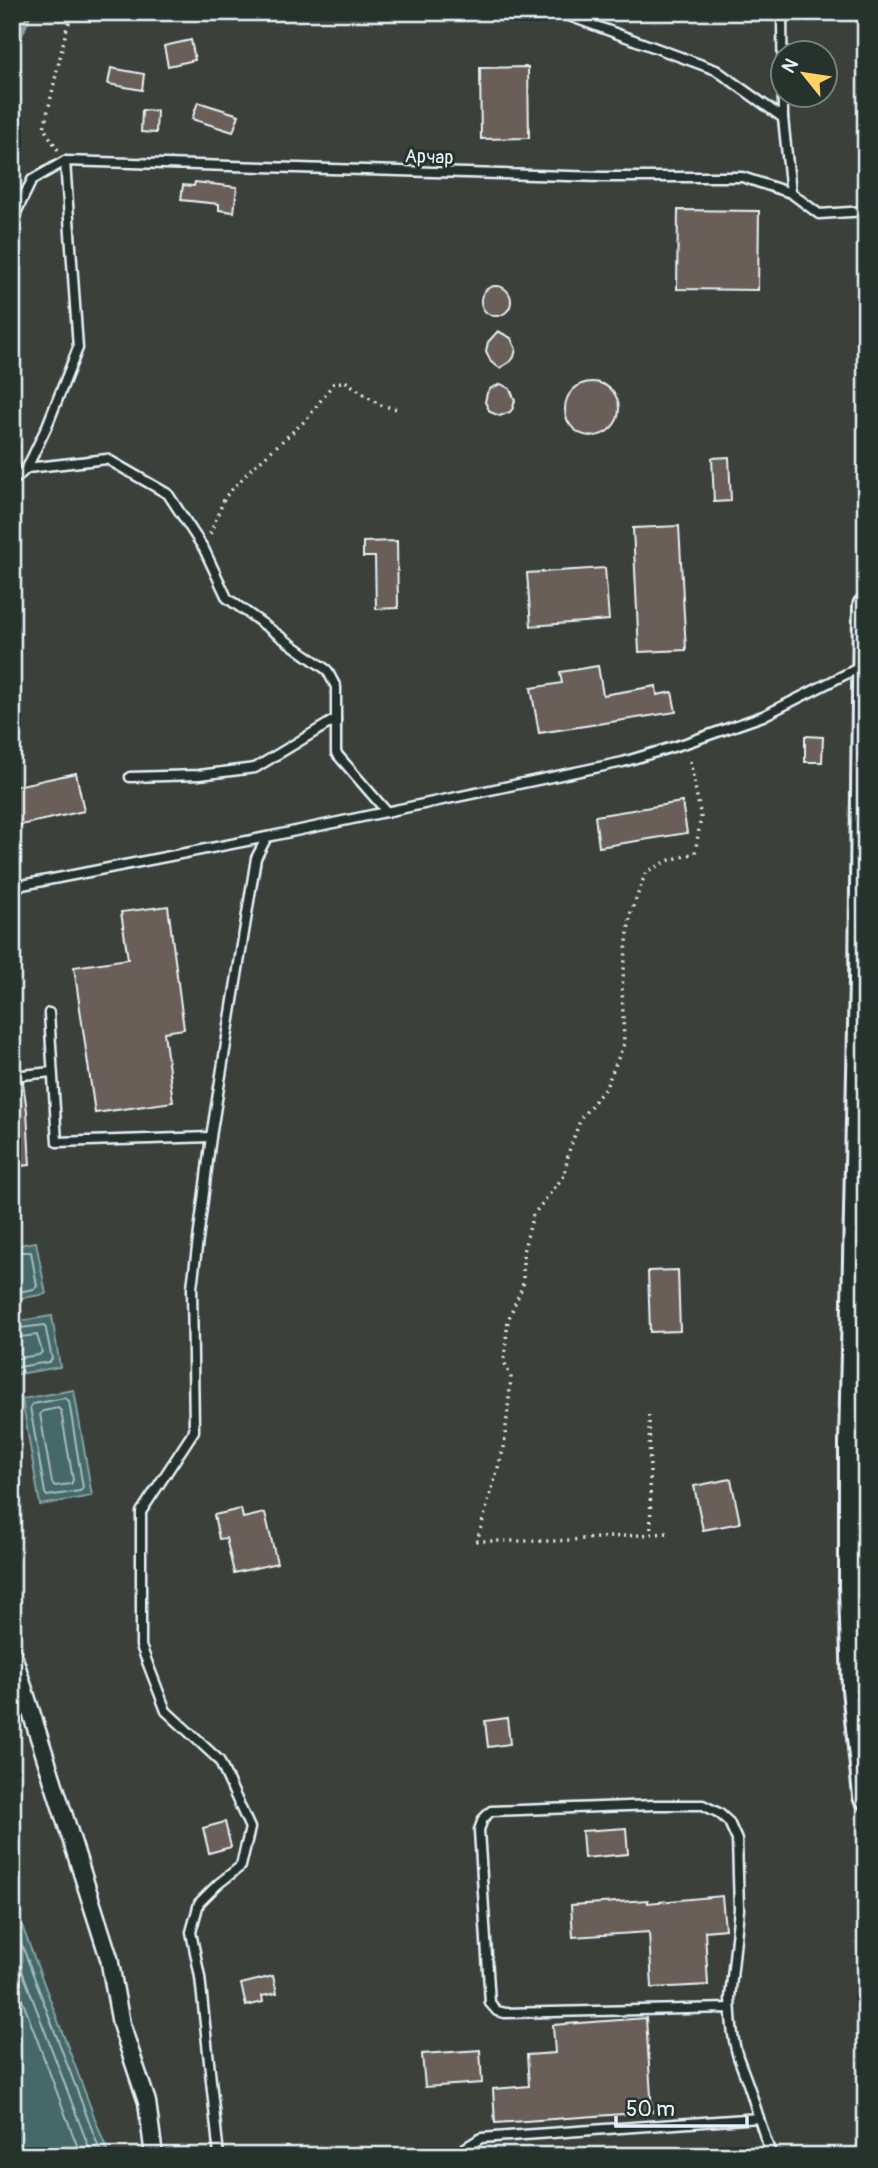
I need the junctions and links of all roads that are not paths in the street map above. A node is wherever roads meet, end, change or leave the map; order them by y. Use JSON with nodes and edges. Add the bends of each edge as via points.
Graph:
{"nodes":[{"id":1,"x":558,"y":12,"type":"edge"},
{"id":2,"x":782,"y":12,"type":"edge"},
{"id":3,"x":783,"y":118,"type":"junction"},
{"id":4,"x":65,"y":161,"type":"junction"},
{"id":5,"x":791,"y":194,"type":"junction"},
{"id":6,"x":866,"y":211,"type":"edge"},
{"id":7,"x":12,"y":221,"type":"edge"},
{"id":8,"x":27,"y":468,"type":"junction"},
{"id":9,"x":12,"y":482,"type":"edge"},
{"id":10,"x":866,"y":607,"type":"edge"},
{"id":11,"x":865,"y":664,"type":"edge"},
{"id":12,"x":336,"y":719,"type":"junction"},
{"id":13,"x":130,"y":777,"type":"dead end"},
{"id":14,"x":387,"y":812,"type":"junction"},
{"id":15,"x":267,"y":837,"type":"junction"},
{"id":16,"x":12,"y":887,"type":"edge"},
{"id":17,"x":864,"y":950,"type":"edge"},
{"id":18,"x":864,"y":981,"type":"edge"},
{"id":19,"x":48,"y":1013,"type":"dead end"},
{"id":20,"x":52,"y":1072,"type":"junction"},
{"id":21,"x":12,"y":1076,"type":"edge"},
{"id":22,"x":211,"y":1137,"type":"junction"},
{"id":23,"x":12,"y":1652,"type":"edge"},
{"id":24,"x":866,"y":1796,"type":"edge"},
{"id":25,"x":730,"y":2008,"type":"junction"},
{"id":26,"x":759,"y":2118,"type":"junction"},
{"id":27,"x":155,"y":2156,"type":"edge"},
{"id":28,"x":219,"y":2156,"type":"edge"},
{"id":29,"x":464,"y":2156,"type":"edge"},
{"id":30,"x":772,"y":2156,"type":"edge"}],
"edges":[{"from":1,"to":3,"type":"lane","via":[[716,70]]},
{"from":2,"to":3,"type":"lane"},
{"from":3,"to":5,"type":"lane"},
{"from":4,"to":5,"type":"lane","name":"Арчар","via":[[742,177]]},
{"from":4,"to":7,"type":"lane","via":[[32,180]]},
{"from":4,"to":8,"type":"lane","via":[[78,348]]},
{"from":5,"to":6,"type":"lane","name":"Арчар","via":[[819,214]]},
{"from":8,"to":9,"type":"lane"},
{"from":8,"to":12,"type":"lane","via":[[107,459],[168,494],[204,549],[227,598],[327,670],[336,687]]},
{"from":10,"to":11,"type":"main road"},
{"from":11,"to":14,"type":"lane","via":[[763,716],[686,743],[623,762]]},
{"from":11,"to":17,"type":"main road"},
{"from":12,"to":13,"type":"lane","via":[[255,768]]},
{"from":12,"to":14,"type":"lane","via":[[336,753]]},
{"from":14,"to":15,"type":"lane"},
{"from":15,"to":16,"type":"lane"},
{"from":15,"to":22,"type":"lane","via":[[256,858]]},
{"from":17,"to":18,"type":"main road"},
{"from":18,"to":24,"type":"main road","via":[[852,1586],[855,1689]]},
{"from":19,"to":20,"type":"lane"},
{"from":20,"to":21,"type":"lane"},
{"from":20,"to":22,"type":"lane","via":[[57,1142]]},
{"from":22,"to":28,"type":"lane","via":[[192,1287],[194,1431],[141,1512],[141,1646],[166,1711],[219,1760],[250,1828],[241,1866],[199,1903],[191,1932]]},
{"from":23,"to":27,"type":"street","via":[[109,1958],[121,2024],[147,2102]]},
{"from":25,"to":25,"type":"lane","via":[[739,1909],[737,1840],[719,1813],[703,1805],[653,1805],[491,1811],[484,1819],[479,1830],[490,2003],[497,2011]]},
{"from":25,"to":26,"type":"lane","via":[[738,2056]]},
{"from":26,"to":29,"type":"lane","via":[[481,2138],[465,2148]]},
{"from":26,"to":30,"type":"lane"}]}
